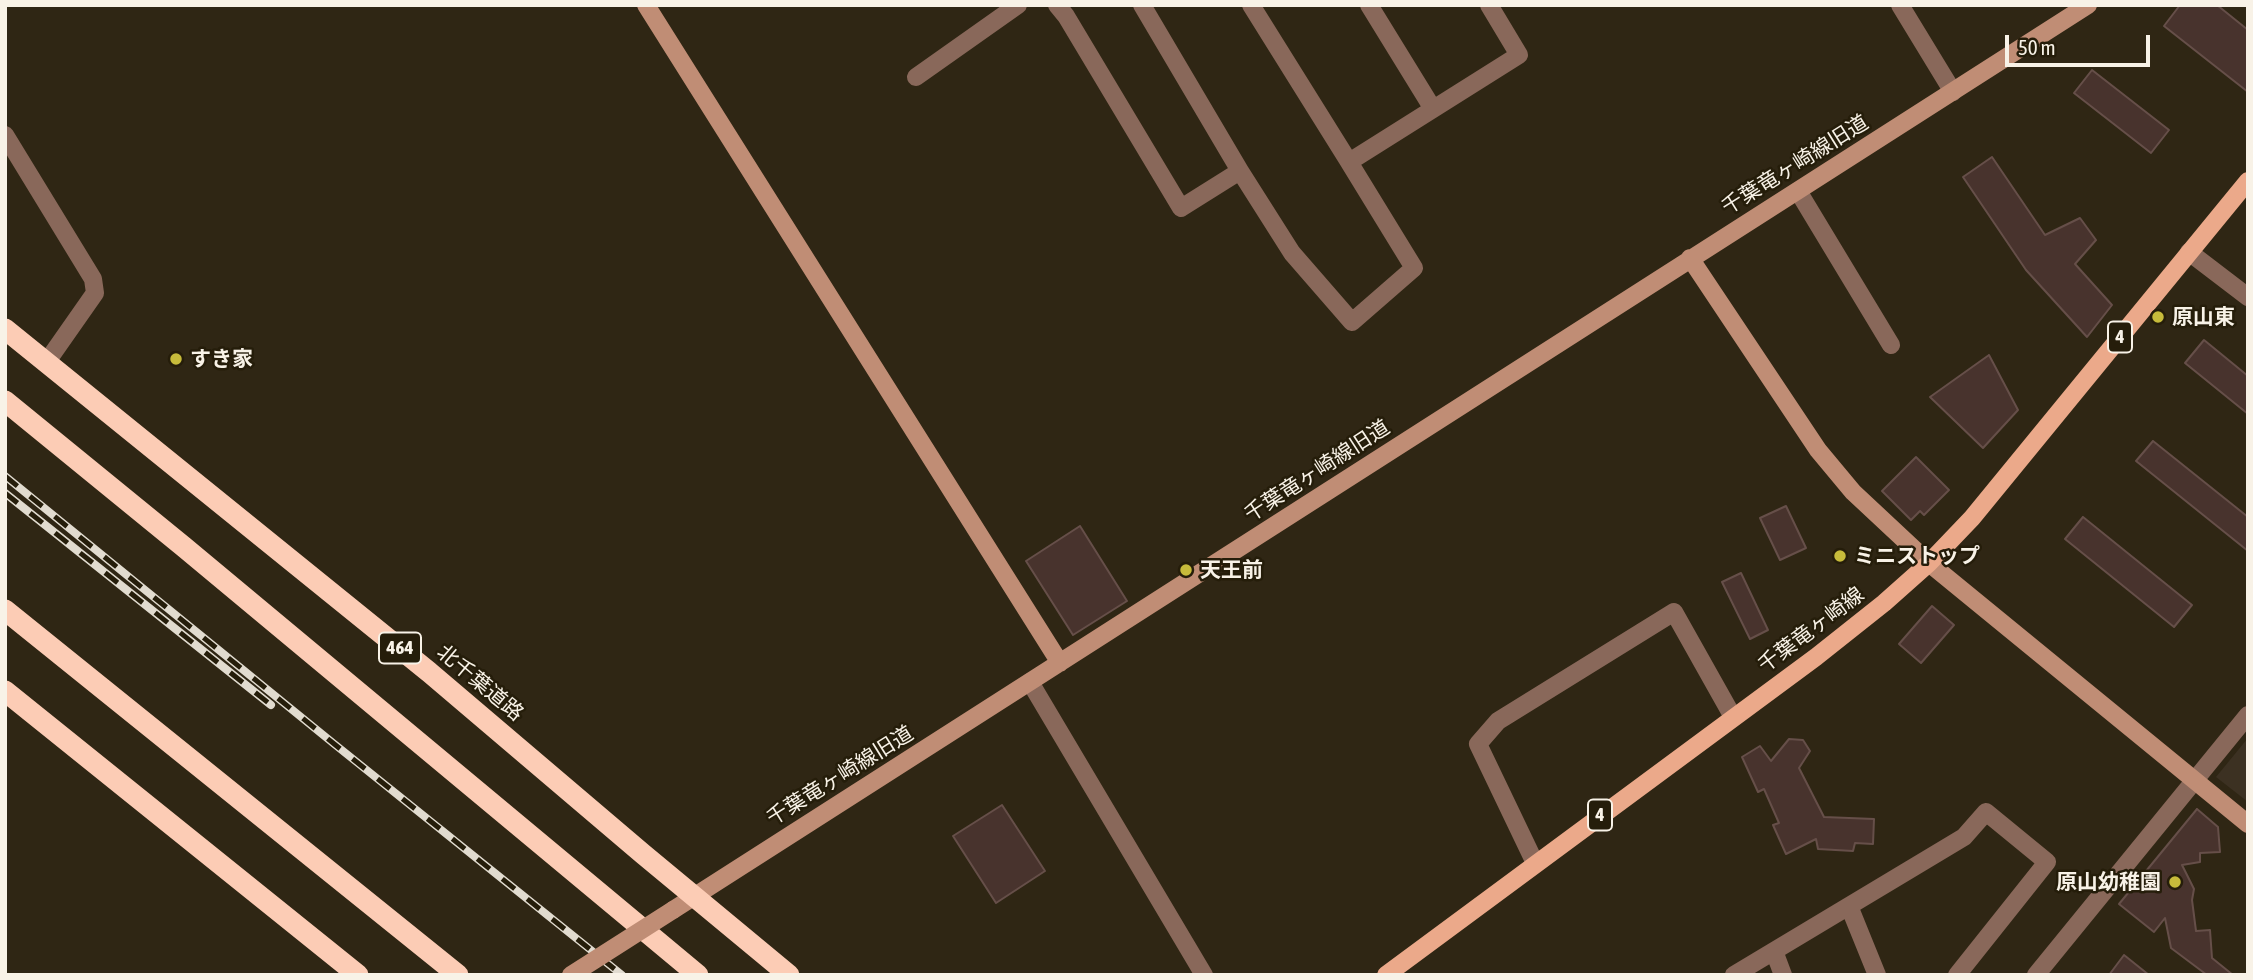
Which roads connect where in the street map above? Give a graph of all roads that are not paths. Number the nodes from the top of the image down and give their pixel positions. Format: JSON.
{"nodes":[{"id":1,"x":1018,"y":5,"type":"edge"},
{"id":2,"x":1057,"y":5,"type":"edge"},
{"id":3,"x":1142,"y":5,"type":"edge"},
{"id":4,"x":1251,"y":5,"type":"edge"},
{"id":5,"x":1369,"y":5,"type":"edge"},
{"id":6,"x":1489,"y":5,"type":"edge"},
{"id":7,"x":1900,"y":5,"type":"edge"},
{"id":8,"x":2088,"y":5,"type":"edge"},
{"id":9,"x":648,"y":6,"type":"edge"},
{"id":10,"x":916,"y":77,"type":"dead end"},
{"id":11,"x":1954,"y":92,"type":"junction"},
{"id":12,"x":1433,"y":109,"type":"junction"},
{"id":13,"x":5,"y":135,"type":"edge"},
{"id":14,"x":1349,"y":162,"type":"junction"},
{"id":15,"x":1240,"y":171,"type":"junction"},
{"id":16,"x":2248,"y":182,"type":"edge"},
{"id":17,"x":1798,"y":191,"type":"junction"},
{"id":18,"x":2189,"y":252,"type":"junction"},
{"id":19,"x":1690,"y":258,"type":"junction"},
{"id":20,"x":2248,"y":297,"type":"edge"},
{"id":21,"x":5,"y":329,"type":"edge"},
{"id":22,"x":1891,"y":345,"type":"dead end"},
{"id":23,"x":46,"y":363,"type":"junction"},
{"id":24,"x":5,"y":401,"type":"edge"},
{"id":25,"x":1929,"y":563,"type":"junction"},
{"id":26,"x":5,"y":610,"type":"edge"},
{"id":27,"x":1060,"y":663,"type":"junction"},
{"id":28,"x":1030,"y":682,"type":"junction"},
{"id":29,"x":5,"y":691,"type":"edge"},
{"id":30,"x":2248,"y":715,"type":"edge"},
{"id":31,"x":1733,"y":717,"type":"junction"},
{"id":32,"x":2194,"y":780,"type":"junction"},
{"id":33,"x":2248,"y":824,"type":"edge"},
{"id":34,"x":1535,"y":863,"type":"junction"},
{"id":35,"x":693,"y":896,"type":"junction"},
{"id":36,"x":1849,"y":906,"type":"junction"},
{"id":37,"x":1774,"y":951,"type":"junction"},
{"id":38,"x":358,"y":975,"type":"edge"},
{"id":39,"x":458,"y":975,"type":"edge"},
{"id":40,"x":571,"y":975,"type":"edge"},
{"id":41,"x":698,"y":975,"type":"edge"},
{"id":42,"x":789,"y":975,"type":"edge"},
{"id":43,"x":1204,"y":975,"type":"edge"},
{"id":44,"x":1386,"y":975,"type":"edge"},
{"id":45,"x":1734,"y":975,"type":"edge"},
{"id":46,"x":1783,"y":975,"type":"edge"},
{"id":47,"x":1877,"y":975,"type":"edge"},
{"id":48,"x":1957,"y":975,"type":"edge"},
{"id":49,"x":2036,"y":975,"type":"edge"}],
"edges":[{"from":1,"to":10,"type":"street"},
{"from":2,"to":15,"type":"street"},
{"from":3,"to":15,"type":"street"},
{"from":4,"to":14,"type":"street"},
{"from":5,"to":12,"type":"street"},
{"from":6,"to":12,"type":"street"},
{"from":7,"to":11,"type":"street"},
{"from":8,"to":11,"type":"street","name":"千葉竜ヶ崎線旧道"},
{"from":9,"to":27,"type":"street"},
{"from":11,"to":17,"type":"street","name":"千葉竜ヶ崎線旧道"},
{"from":12,"to":14,"type":"street"},
{"from":13,"to":23,"type":"street"},
{"from":14,"to":15,"type":"street"},
{"from":16,"to":18,"type":"main road","name":"千葉竜ヶ崎線","number":"4"},
{"from":17,"to":19,"type":"street","name":"千葉竜ヶ崎線旧道"},
{"from":17,"to":22,"type":"street"},
{"from":18,"to":20,"type":"street"},
{"from":18,"to":25,"type":"main road","name":"千葉竜ヶ崎線","number":"4"},
{"from":19,"to":25,"type":"street"},
{"from":19,"to":27,"type":"street","name":"千葉竜ヶ崎線旧道"},
{"from":21,"to":23,"type":"highway","name":"北千葉道路","number":"464"},
{"from":23,"to":35,"type":"highway","name":"北千葉道路","number":"464"},
{"from":24,"to":41,"type":"highway"},
{"from":25,"to":31,"type":"main road","name":"千葉竜ヶ崎線","number":"4"},
{"from":25,"to":32,"type":"street"},
{"from":26,"to":39,"type":"highway"},
{"from":27,"to":28,"type":"street","name":"千葉竜ヶ崎線旧道"},
{"from":28,"to":35,"type":"street","name":"千葉竜ヶ崎線旧道"},
{"from":28,"to":43,"type":"street"},
{"from":29,"to":38,"type":"highway"},
{"from":30,"to":32,"type":"street"},
{"from":31,"to":34,"type":"main road","name":"千葉竜ヶ崎線","number":"4"},
{"from":31,"to":34,"type":"street"},
{"from":32,"to":33,"type":"street"},
{"from":32,"to":49,"type":"street"},
{"from":34,"to":44,"type":"main road","name":"千葉竜ヶ崎線","number":"4"},
{"from":35,"to":40,"type":"street","name":"千葉竜ヶ崎線旧道","bridge":true},
{"from":35,"to":42,"type":"highway","name":"北千葉道路","number":"464"},
{"from":36,"to":37,"type":"street"},
{"from":36,"to":47,"type":"street"},
{"from":36,"to":48,"type":"street"},
{"from":37,"to":45,"type":"street"},
{"from":37,"to":46,"type":"street"}]}
